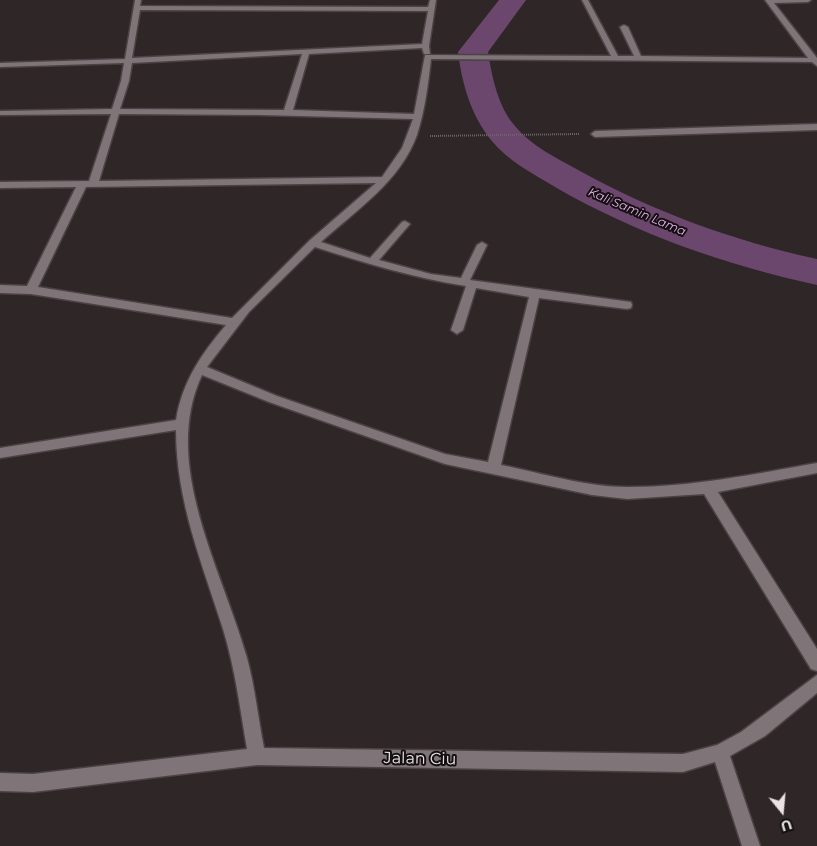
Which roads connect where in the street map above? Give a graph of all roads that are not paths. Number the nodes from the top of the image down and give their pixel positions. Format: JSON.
{"nodes":[{"id":1,"x":138,"y":0,"type":"edge"},
{"id":2,"x":433,"y":0,"type":"edge"},
{"id":3,"x":585,"y":0,"type":"edge"},
{"id":4,"x":768,"y":0,"type":"edge"},
{"id":5,"x":808,"y":0,"type":"edge"},
{"id":6,"x":137,"y":8,"type":"junction"},
{"id":7,"x":432,"y":9,"type":"junction"},
{"id":8,"x":624,"y":26,"type":"dead end"},
{"id":9,"x":427,"y":51,"type":"junction"},
{"id":10,"x":306,"y":52,"type":"junction"},
{"id":11,"x":616,"y":59,"type":"junction"},
{"id":12,"x":639,"y":60,"type":"junction"},
{"id":13,"x":127,"y":61,"type":"junction"},
{"id":14,"x":816,"y":62,"type":"edge"},
{"id":15,"x":0,"y":65,"type":"edge"},
{"id":16,"x":116,"y":111,"type":"junction"},
{"id":17,"x":288,"y":112,"type":"junction"},
{"id":18,"x":0,"y":113,"type":"edge"},
{"id":19,"x":417,"y":117,"type":"junction"},
{"id":20,"x":817,"y":127,"type":"edge"},
{"id":21,"x":595,"y":134,"type":"road end"},
{"id":22,"x":385,"y":180,"type":"junction"},
{"id":23,"x":94,"y":184,"type":"junction"},
{"id":24,"x":0,"y":185,"type":"edge"},
{"id":25,"x":82,"y":185,"type":"junction"},
{"id":26,"x":405,"y":224,"type":"dead end"},
{"id":27,"x":313,"y":243,"type":"junction"},
{"id":28,"x":482,"y":245,"type":"dead end"},
{"id":29,"x":372,"y":262,"type":"junction"},
{"id":30,"x":468,"y":282,"type":"junction"},
{"id":31,"x":0,"y":290,"type":"edge"},
{"id":32,"x":31,"y":290,"type":"junction"},
{"id":33,"x":535,"y":294,"type":"junction"},
{"id":34,"x":627,"y":305,"type":"dead end"},
{"id":35,"x":234,"y":322,"type":"junction"},
{"id":36,"x":458,"y":330,"type":"dead end"},
{"id":37,"x":199,"y":369,"type":"junction"},
{"id":38,"x":182,"y":424,"type":"junction"},
{"id":39,"x":0,"y":453,"type":"edge"},
{"id":40,"x":817,"y":468,"type":"edge"},
{"id":41,"x":493,"y":470,"type":"junction"},
{"id":42,"x":708,"y":488,"type":"junction"},
{"id":43,"x":817,"y":663,"type":"edge"},
{"id":44,"x":817,"y":683,"type":"edge"},
{"id":45,"x":720,"y":752,"type":"junction"},
{"id":46,"x":257,"y":756,"type":"junction"},
{"id":47,"x":0,"y":782,"type":"edge"},
{"id":48,"x":751,"y":846,"type":"edge"}],
"edges":[{"from":1,"to":6,"type":"street"},
{"from":2,"to":7,"type":"street"},
{"from":3,"to":11,"type":"street"},
{"from":4,"to":5,"type":"street"},
{"from":4,"to":14,"type":"street"},
{"from":6,"to":7,"type":"street"},
{"from":6,"to":13,"type":"street"},
{"from":7,"to":9,"type":"street"},
{"from":8,"to":12,"type":"street"},
{"from":9,"to":10,"type":"street"},
{"from":9,"to":11,"type":"street"},
{"from":9,"to":19,"type":"street"},
{"from":10,"to":13,"type":"street"},
{"from":10,"to":17,"type":"street"},
{"from":11,"to":12,"type":"street"},
{"from":12,"to":14,"type":"street"},
{"from":13,"to":15,"type":"street"},
{"from":13,"to":16,"type":"street"},
{"from":16,"to":17,"type":"street"},
{"from":16,"to":18,"type":"street"},
{"from":16,"to":23,"type":"street"},
{"from":17,"to":19,"type":"street"},
{"from":19,"to":22,"type":"street"},
{"from":20,"to":21,"type":"street"},
{"from":22,"to":23,"type":"street"},
{"from":22,"to":27,"type":"street"},
{"from":23,"to":25,"type":"street"},
{"from":24,"to":25,"type":"street"},
{"from":25,"to":32,"type":"street"},
{"from":26,"to":29,"type":"street"},
{"from":27,"to":29,"type":"street"},
{"from":27,"to":35,"type":"street"},
{"from":28,"to":30,"type":"street"},
{"from":29,"to":30,"type":"street"},
{"from":30,"to":33,"type":"street"},
{"from":30,"to":36,"type":"street"},
{"from":31,"to":32,"type":"street"},
{"from":32,"to":35,"type":"street"},
{"from":33,"to":34,"type":"street"},
{"from":33,"to":41,"type":"street"},
{"from":35,"to":37,"type":"street"},
{"from":37,"to":38,"type":"street"},
{"from":37,"to":41,"type":"street"},
{"from":38,"to":39,"type":"street"},
{"from":38,"to":46,"type":"street"},
{"from":40,"to":42,"type":"street"},
{"from":41,"to":42,"type":"street"},
{"from":42,"to":43,"type":"street"},
{"from":44,"to":45,"type":"street","name":"Jalan Ciu"},
{"from":45,"to":46,"type":"street","name":"Jalan Ciu"},
{"from":45,"to":48,"type":"street"},
{"from":46,"to":47,"type":"street","name":"Jalan Ciu"}]}
